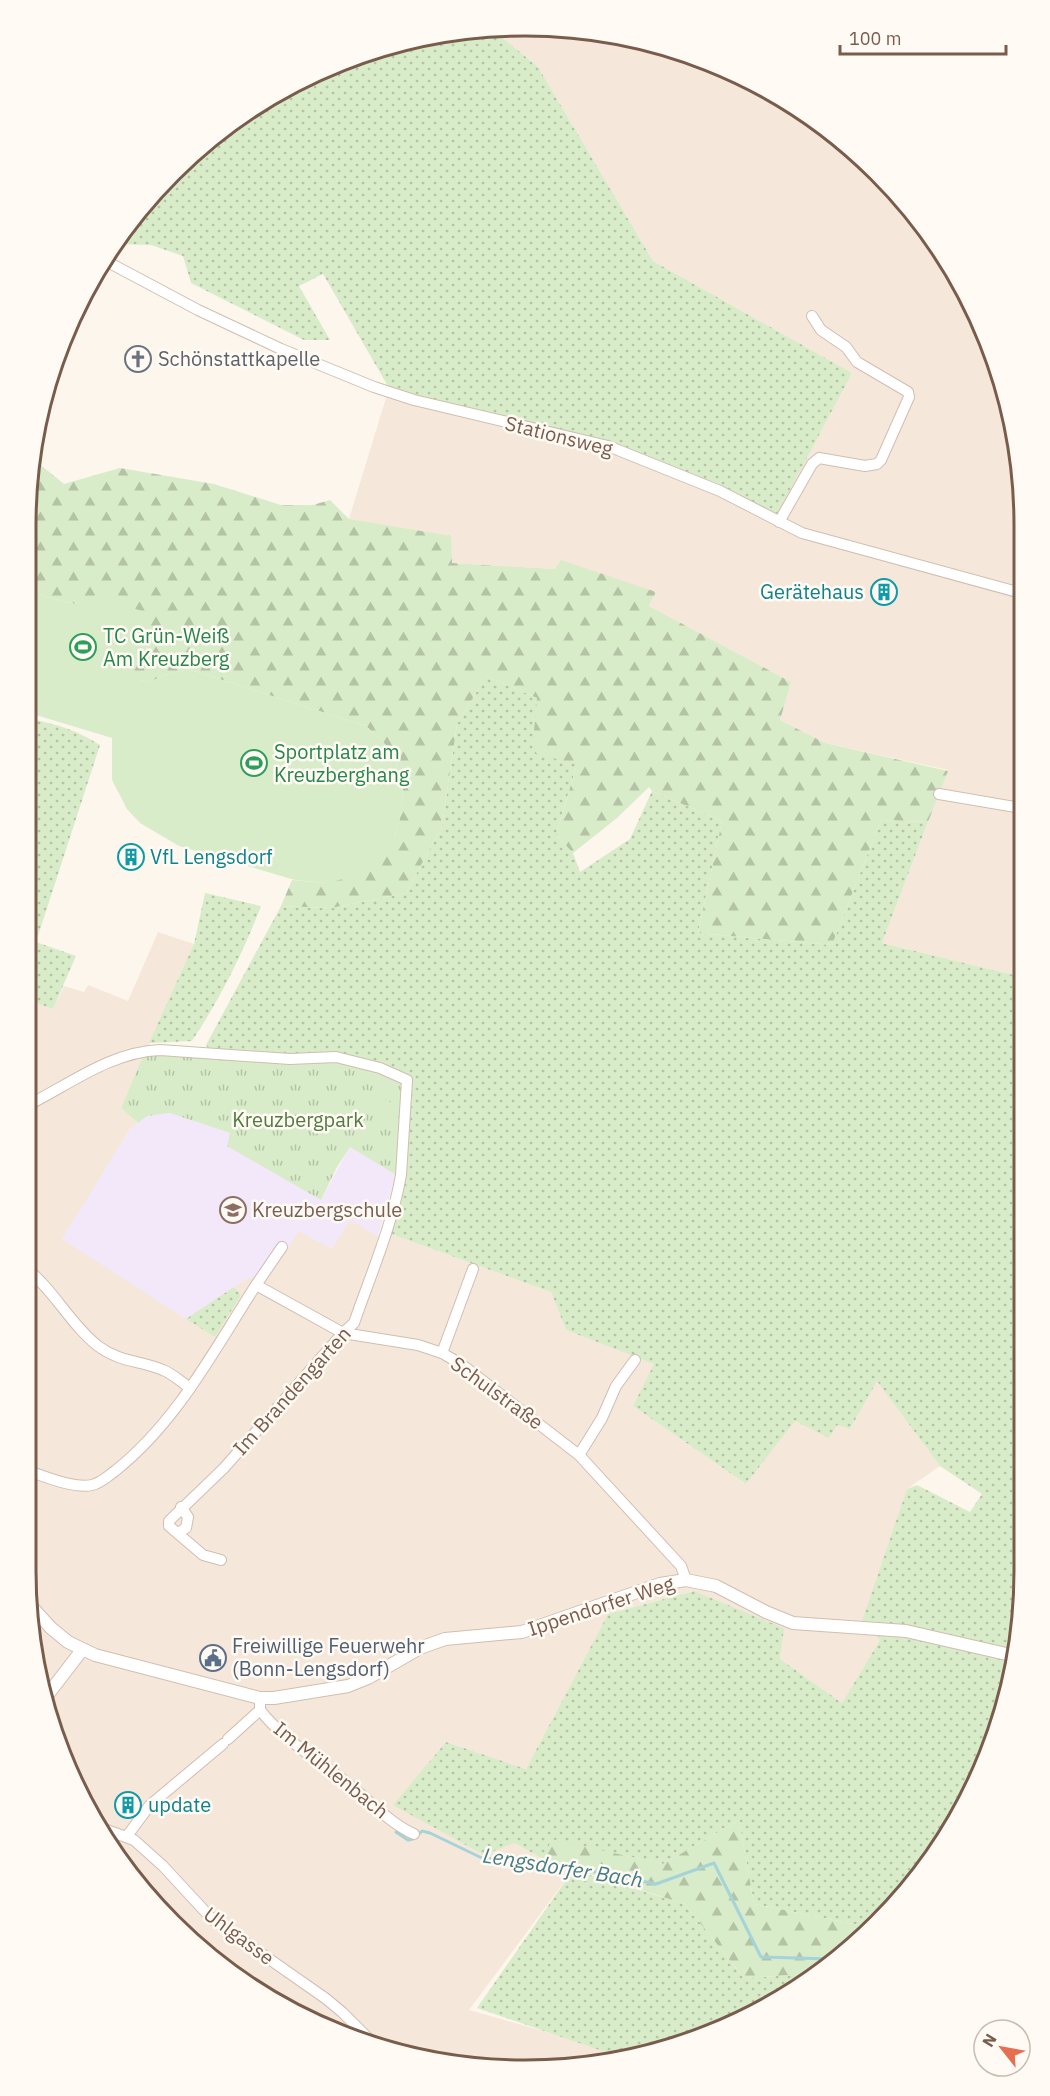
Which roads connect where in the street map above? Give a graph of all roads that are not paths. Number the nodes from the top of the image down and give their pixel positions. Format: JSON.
{"nodes":[{"id":1,"x":111,"y":264,"type":"edge"},
{"id":2,"x":812,"y":316,"type":"dead end"},
{"id":3,"x":779,"y":522,"type":"junction"},
{"id":4,"x":1014,"y":591,"type":"edge"},
{"id":5,"x":939,"y":794,"type":"dead end"},
{"id":6,"x":1014,"y":807,"type":"edge"},
{"id":7,"x":36,"y":1101,"type":"edge"},
{"id":8,"x":282,"y":1247,"type":"dead end"},
{"id":9,"x":472,"y":1269,"type":"dead end"},
{"id":10,"x":36,"y":1276,"type":"edge"},
{"id":11,"x":256,"y":1285,"type":"junction"},
{"id":12,"x":343,"y":1333,"type":"junction"},
{"id":13,"x":442,"y":1353,"type":"junction"},
{"id":14,"x":635,"y":1360,"type":"dead end"},
{"id":15,"x":190,"y":1388,"type":"junction"},
{"id":16,"x":579,"y":1455,"type":"junction"},
{"id":17,"x":36,"y":1473,"type":"edge"},
{"id":18,"x":221,"y":1560,"type":"dead end"},
{"id":19,"x":686,"y":1580,"type":"junction"},
{"id":20,"x":38,"y":1614,"type":"edge"},
{"id":21,"x":82,"y":1650,"type":"junction"},
{"id":22,"x":1007,"y":1654,"type":"edge"},
{"id":23,"x":51,"y":1690,"type":"edge"},
{"id":24,"x":260,"y":1704,"type":"junction"},
{"id":25,"x":111,"y":1831,"type":"edge"},
{"id":26,"x":414,"y":1834,"type":"dead end"},
{"id":27,"x":127,"y":1836,"type":"junction"},
{"id":28,"x":362,"y":2032,"type":"edge"}],
"edges":[{"from":1,"to":3,"type":"street","name":"Stationsweg"},
{"from":2,"to":3,"type":"street"},
{"from":3,"to":4,"type":"street","name":"Stationsweg"},
{"from":5,"to":6,"type":"street"},
{"from":7,"to":12,"type":"street","name":"Im Brandengarten"},
{"from":8,"to":11,"type":"street"},
{"from":9,"to":13,"type":"street"},
{"from":10,"to":15,"type":"street"},
{"from":11,"to":12,"type":"street","name":"Schulstraße"},
{"from":11,"to":15,"type":"street"},
{"from":12,"to":13,"type":"street","name":"Schulstraße"},
{"from":12,"to":18,"type":"street","name":"Im Brandengarten"},
{"from":13,"to":16,"type":"street","name":"Schulstraße"},
{"from":14,"to":16,"type":"street"},
{"from":15,"to":17,"type":"street"},
{"from":16,"to":19,"type":"street","name":"Schulstraße"},
{"from":19,"to":22,"type":"street","name":"Ippendorfer Weg"},
{"from":19,"to":24,"type":"street","name":"Ippendorfer Weg"},
{"from":20,"to":21,"type":"street"},
{"from":21,"to":23,"type":"street"},
{"from":21,"to":24,"type":"street"},
{"from":24,"to":26,"type":"street","name":"Im Mühlenbach"},
{"from":24,"to":27,"type":"street"},
{"from":25,"to":27,"type":"street","name":"Uhlgasse"},
{"from":27,"to":28,"type":"street","name":"Uhlgasse"}]}
